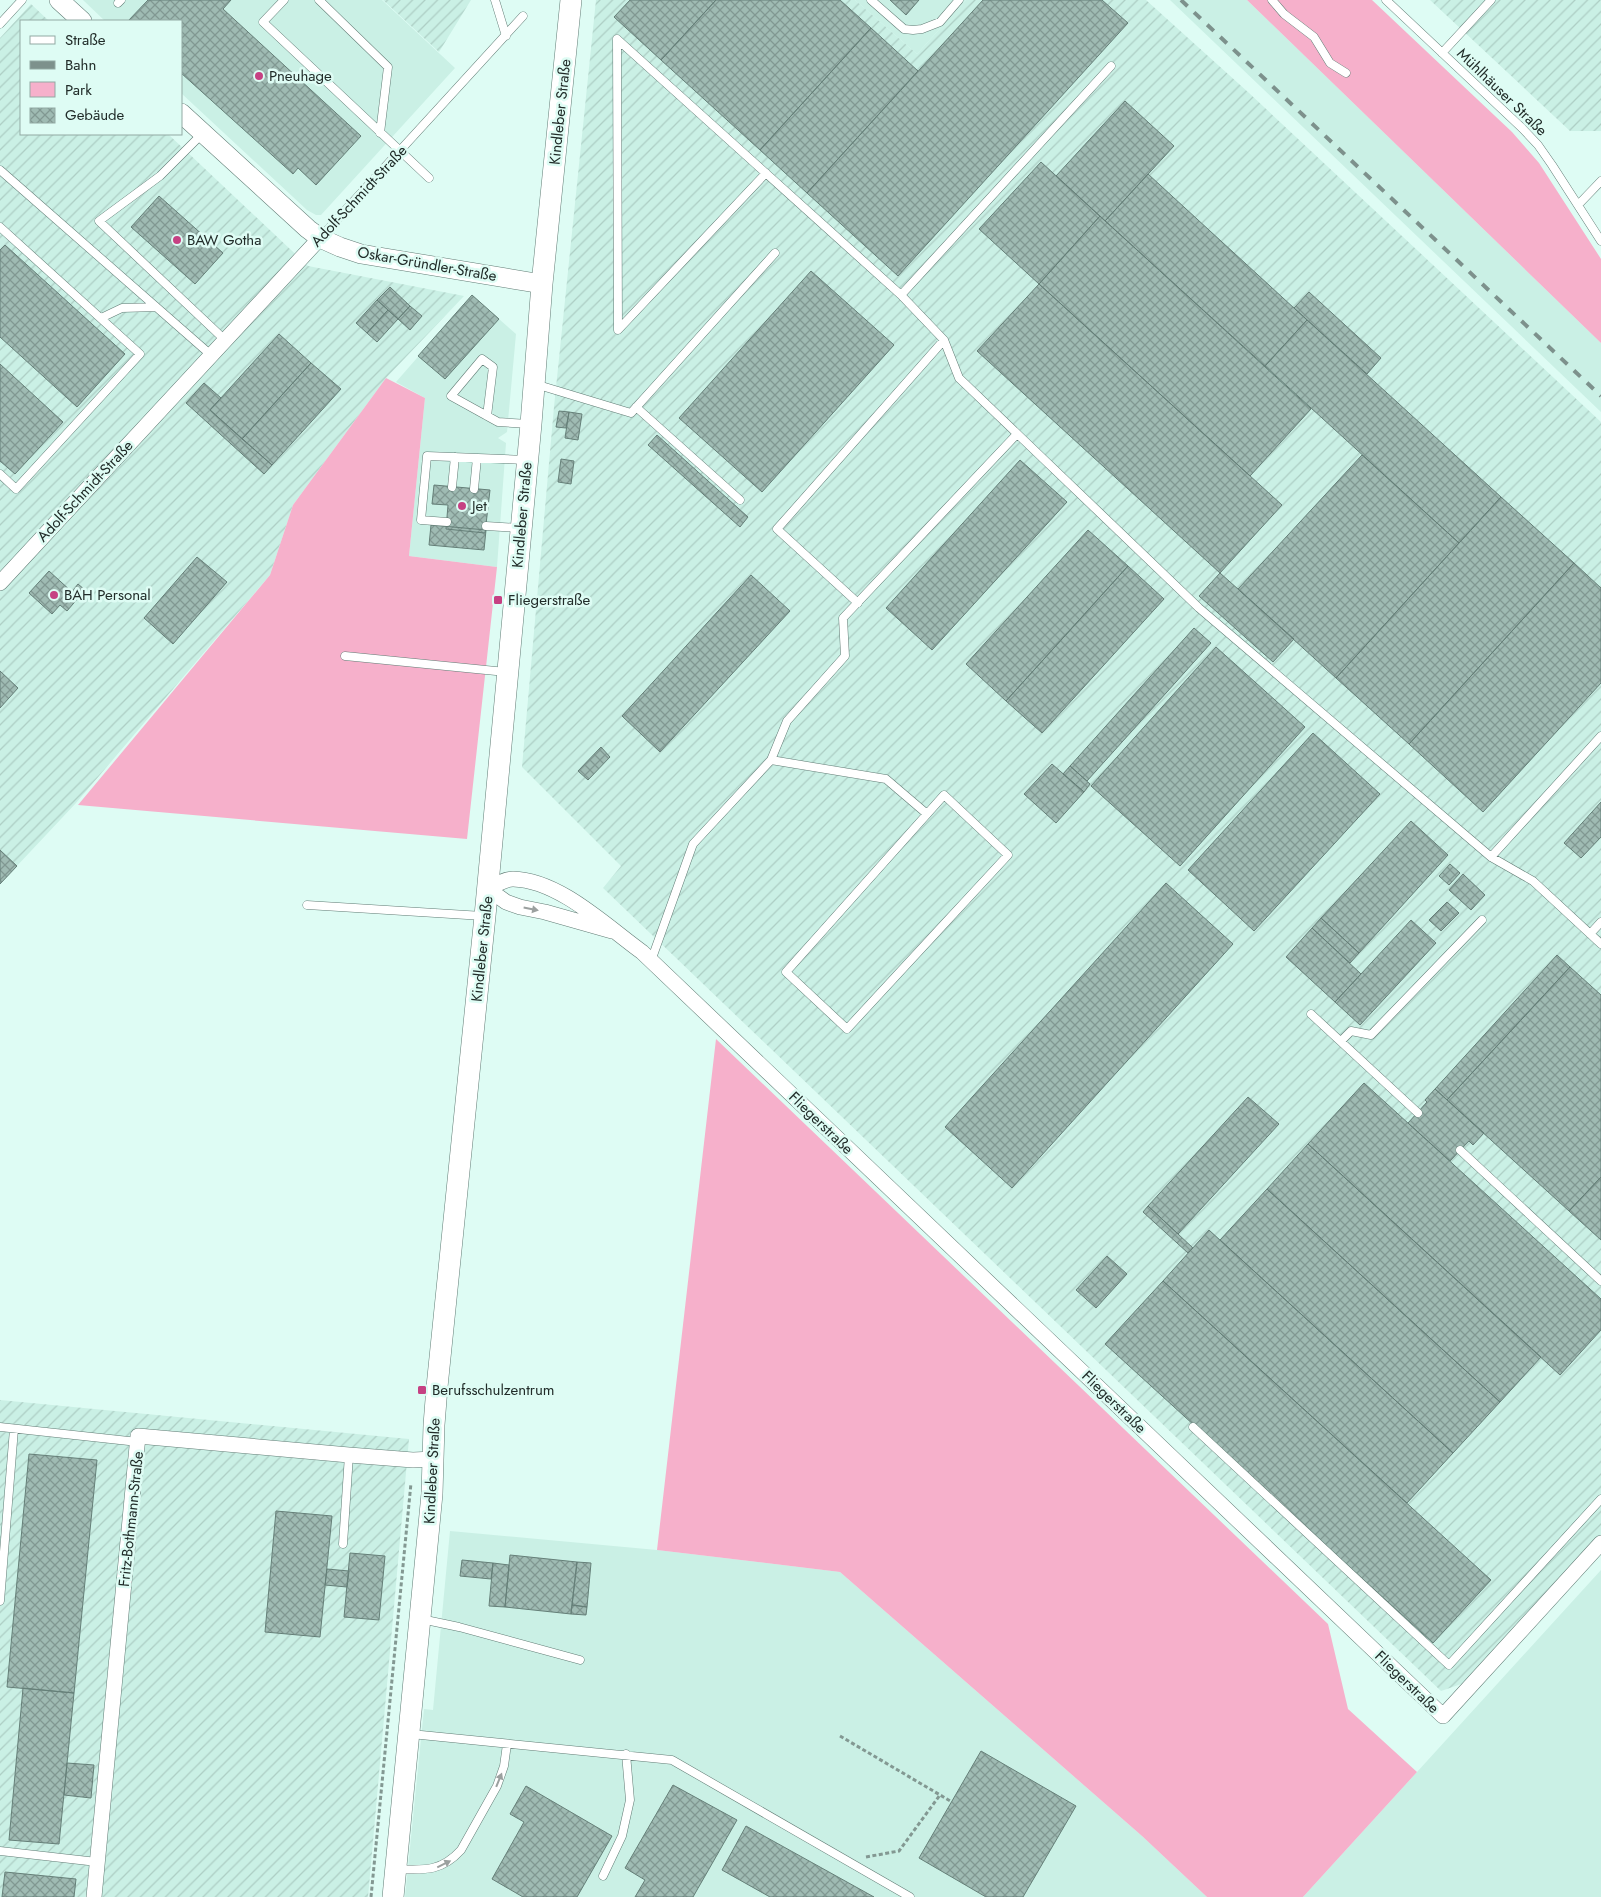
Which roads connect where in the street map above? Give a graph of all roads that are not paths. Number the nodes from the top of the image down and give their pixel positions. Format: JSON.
{"nodes":[{"id":1,"x":22,"y":0,"type":"edge"},
{"id":2,"x":59,"y":0,"type":"edge"},
{"id":3,"x":284,"y":0,"type":"edge"},
{"id":4,"x":319,"y":0,"type":"edge"},
{"id":5,"x":494,"y":0,"type":"edge"},
{"id":6,"x":571,"y":0,"type":"edge"},
{"id":7,"x":871,"y":0,"type":"edge"},
{"id":8,"x":960,"y":0,"type":"edge"},
{"id":9,"x":1272,"y":0,"type":"edge"},
{"id":10,"x":1386,"y":0,"type":"edge"},
{"id":11,"x":1491,"y":0,"type":"edge"},
{"id":12,"x":523,"y":16,"type":"dead end"},
{"id":13,"x":81,"y":20,"type":"edge"},
{"id":14,"x":0,"y":24,"type":"edge"},
{"id":15,"x":506,"y":36,"type":"junction"},
{"id":16,"x":1442,"y":53,"type":"junction"},
{"id":17,"x":1110,"y":66,"type":"dead end"},
{"id":18,"x":1346,"y":73,"type":"dead end"},
{"id":19,"x":182,"y":114,"type":"edge"},
{"id":20,"x":202,"y":133,"type":"junction"},
{"id":21,"x":380,"y":133,"type":"junction"},
{"id":22,"x":400,"y":151,"type":"junction"},
{"id":23,"x":0,"y":170,"type":"edge"},
{"id":24,"x":766,"y":173,"type":"junction"},
{"id":25,"x":429,"y":178,"type":"dead end"},
{"id":26,"x":1601,"y":181,"type":"edge"},
{"id":27,"x":1578,"y":205,"type":"junction"},
{"id":28,"x":0,"y":227,"type":"edge"},
{"id":29,"x":320,"y":238,"type":"junction"},
{"id":30,"x":1601,"y":242,"type":"edge"},
{"id":31,"x":774,"y":253,"type":"dead end"},
{"id":32,"x":542,"y":284,"type":"junction"},
{"id":33,"x":901,"y":295,"type":"junction"},
{"id":34,"x":156,"y":307,"type":"junction"},
{"id":35,"x":101,"y":318,"type":"junction"},
{"id":36,"x":225,"y":340,"type":"junction"},
{"id":37,"x":944,"y":340,"type":"junction"},
{"id":38,"x":211,"y":356,"type":"junction"},
{"id":39,"x":535,"y":384,"type":"junction"},
{"id":40,"x":636,"y":407,"type":"junction"},
{"id":41,"x":487,"y":416,"type":"junction"},
{"id":42,"x":531,"y":424,"type":"junction"},
{"id":43,"x":1016,"y":435,"type":"junction"},
{"id":44,"x":455,"y":457,"type":"junction"},
{"id":45,"x":477,"y":458,"type":"junction"},
{"id":46,"x":528,"y":460,"type":"junction"},
{"id":47,"x":0,"y":474,"type":"edge"},
{"id":48,"x":452,"y":486,"type":"dead end"},
{"id":49,"x":474,"y":488,"type":"dead end"},
{"id":50,"x":740,"y":500,"type":"dead end"},
{"id":51,"x":447,"y":522,"type":"dead end"},
{"id":52,"x":486,"y":526,"type":"dead end"},
{"id":53,"x":521,"y":528,"type":"junction"},
{"id":54,"x":0,"y":583,"type":"edge"},
{"id":55,"x":858,"y":603,"type":"junction"},
{"id":56,"x":345,"y":656,"type":"dead end"},
{"id":57,"x":508,"y":672,"type":"junction"},
{"id":58,"x":1601,"y":736,"type":"edge"},
{"id":59,"x":771,"y":760,"type":"junction"},
{"id":60,"x":927,"y":814,"type":"junction"},
{"id":61,"x":1491,"y":857,"type":"junction"},
{"id":62,"x":488,"y":889,"type":"junction"},
{"id":63,"x":307,"y":906,"type":"dead end"},
{"id":64,"x":485,"y":916,"type":"junction"},
{"id":65,"x":1482,"y":920,"type":"dead end"},
{"id":66,"x":1601,"y":922,"type":"edge"},
{"id":67,"x":612,"y":931,"type":"junction"},
{"id":68,"x":1590,"y":934,"type":"junction"},
{"id":69,"x":1601,"y":944,"type":"edge"},
{"id":70,"x":652,"y":961,"type":"junction"},
{"id":71,"x":1311,"y":1014,"type":"dead end"},
{"id":72,"x":1341,"y":1041,"type":"junction"},
{"id":73,"x":1418,"y":1113,"type":"dead end"},
{"id":74,"x":1460,"y":1150,"type":"dead end"},
{"id":75,"x":1601,"y":1281,"type":"edge"},
{"id":76,"x":0,"y":1427,"type":"edge"},
{"id":77,"x":1193,"y":1428,"type":"dead end"},
{"id":78,"x":14,"y":1429,"type":"junction"},
{"id":79,"x":138,"y":1442,"type":"junction"},
{"id":80,"x":349,"y":1455,"type":"junction"},
{"id":81,"x":423,"y":1459,"type":"junction"},
{"id":82,"x":1601,"y":1499,"type":"edge"},
{"id":83,"x":1601,"y":1543,"type":"edge"},
{"id":84,"x":343,"y":1544,"type":"dead end"},
{"id":85,"x":0,"y":1601,"type":"edge"},
{"id":86,"x":420,"y":1619,"type":"junction"},
{"id":87,"x":580,"y":1660,"type":"dead end"},
{"id":88,"x":409,"y":1733,"type":"junction"},
{"id":89,"x":507,"y":1744,"type":"junction"},
{"id":90,"x":626,"y":1754,"type":"junction"},
{"id":91,"x":0,"y":1851,"type":"edge"},
{"id":92,"x":97,"y":1862,"type":"junction"},
{"id":93,"x":397,"y":1869,"type":"junction"},
{"id":94,"x":603,"y":1876,"type":"dead end"},
{"id":95,"x":94,"y":1897,"type":"edge"},
{"id":96,"x":393,"y":1897,"type":"edge"},
{"id":97,"x":910,"y":1897,"type":"edge"}],
"edges":[{"from":1,"to":14,"type":"lane"},
{"from":2,"to":13,"type":"street"},
{"from":3,"to":21,"type":"lane"},
{"from":4,"to":21,"type":"lane"},
{"from":5,"to":15,"type":"lane"},
{"from":6,"to":32,"type":"main road","name":"Kindleber Straße"},
{"from":7,"to":8,"type":"lane"},
{"from":9,"to":18,"type":"lane"},
{"from":10,"to":16,"type":"lane","name":"Mühlhäuser Straße"},
{"from":11,"to":16,"type":"lane"},
{"from":12,"to":15,"type":"lane","name":"Adolf-Schmidt-Straße"},
{"from":15,"to":22,"type":"lane","name":"Adolf-Schmidt-Straße"},
{"from":16,"to":27,"type":"lane","name":"Mühlhäuser Straße"},
{"from":17,"to":33,"type":"lane"},
{"from":19,"to":20,"type":"street","name":"Oskar-Gründler-Straße"},
{"from":20,"to":29,"type":"street","name":"Oskar-Gründler-Straße"},
{"from":20,"to":36,"type":"lane"},
{"from":21,"to":22,"type":"lane"},
{"from":22,"to":25,"type":"lane"},
{"from":22,"to":29,"type":"lane","name":"Adolf-Schmidt-Straße"},
{"from":23,"to":34,"type":"lane"},
{"from":24,"to":24,"type":"lane"},
{"from":24,"to":33,"type":"lane"},
{"from":26,"to":27,"type":"lane"},
{"from":27,"to":30,"type":"lane","name":"Mühlhäuser Straße"},
{"from":28,"to":35,"type":"lane"},
{"from":29,"to":32,"type":"street","name":"Oskar-Gründler-Straße"},
{"from":29,"to":36,"type":"street","name":"Adolf-Schmidt-Straße"},
{"from":31,"to":40,"type":"lane"},
{"from":32,"to":39,"type":"main road","name":"Kindleber Straße"},
{"from":33,"to":37,"type":"lane"},
{"from":34,"to":35,"type":"lane"},
{"from":34,"to":38,"type":"lane"},
{"from":35,"to":47,"type":"lane"},
{"from":36,"to":38,"type":"street","name":"Adolf-Schmidt-Straße"},
{"from":37,"to":43,"type":"lane"},
{"from":37,"to":55,"type":"lane"},
{"from":38,"to":54,"type":"street","name":"Adolf-Schmidt-Straße"},
{"from":39,"to":40,"type":"lane"},
{"from":39,"to":42,"type":"main road","name":"Kindleber Straße"},
{"from":40,"to":50,"type":"lane"},
{"from":41,"to":41,"type":"lane"},
{"from":41,"to":42,"type":"lane"},
{"from":42,"to":46,"type":"main road","name":"Kindleber Straße"},
{"from":43,"to":55,"type":"lane"},
{"from":43,"to":61,"type":"lane"},
{"from":44,"to":45,"type":"lane"},
{"from":44,"to":48,"type":"lane"},
{"from":44,"to":51,"type":"lane"},
{"from":45,"to":46,"type":"lane"},
{"from":45,"to":49,"type":"lane"},
{"from":46,"to":53,"type":"main road","name":"Kindleber Straße"},
{"from":52,"to":53,"type":"lane"},
{"from":53,"to":57,"type":"main road","name":"Kindleber Straße"},
{"from":55,"to":59,"type":"lane"},
{"from":56,"to":57,"type":"lane"},
{"from":57,"to":62,"type":"main road","name":"Kindleber Straße"},
{"from":58,"to":61,"type":"lane"},
{"from":59,"to":60,"type":"lane"},
{"from":59,"to":70,"type":"lane"},
{"from":60,"to":60,"type":"lane"},
{"from":61,"to":68,"type":"lane"},
{"from":62,"to":64,"type":"main road","name":"Kindleber Straße"},
{"from":62,"to":67,"type":"street","name":"Fliegerstraße","one_way":true},
{"from":62,"to":67,"type":"street","name":"Fliegerstraße"},
{"from":63,"to":64,"type":"lane"},
{"from":64,"to":81,"type":"main road","name":"Kindleber Straße"},
{"from":65,"to":72,"type":"lane"},
{"from":66,"to":68,"type":"lane"},
{"from":67,"to":70,"type":"street","name":"Fliegerstraße"},
{"from":68,"to":69,"type":"lane"},
{"from":70,"to":83,"type":"street","name":"Fliegerstraße"},
{"from":71,"to":72,"type":"lane"},
{"from":72,"to":73,"type":"lane"},
{"from":74,"to":75,"type":"lane"},
{"from":76,"to":78,"type":"lane"},
{"from":77,"to":82,"type":"lane"},
{"from":78,"to":79,"type":"lane"},
{"from":78,"to":85,"type":"lane"},
{"from":79,"to":80,"type":"street","name":"Fritz-Bothmann-Straße"},
{"from":79,"to":92,"type":"street","name":"Fritz-Bothmann-Straße"},
{"from":80,"to":81,"type":"street","name":"Fritz-Bothmann-Straße"},
{"from":80,"to":84,"type":"lane"},
{"from":81,"to":86,"type":"main road","name":"Kindleber Straße"},
{"from":86,"to":87,"type":"lane"},
{"from":86,"to":88,"type":"main road","name":"Kindleber Straße"},
{"from":88,"to":89,"type":"lane"},
{"from":88,"to":93,"type":"main road","name":"Kindleber Straße"},
{"from":89,"to":90,"type":"lane"},
{"from":93,"to":89,"type":"lane","one_way":true},
{"from":90,"to":94,"type":"lane"},
{"from":90,"to":97,"type":"lane"},
{"from":91,"to":92,"type":"lane"},
{"from":92,"to":95,"type":"street","name":"Fritz-Bothmann-Straße"},
{"from":93,"to":96,"type":"main road","name":"Kindleber Straße"}]}
